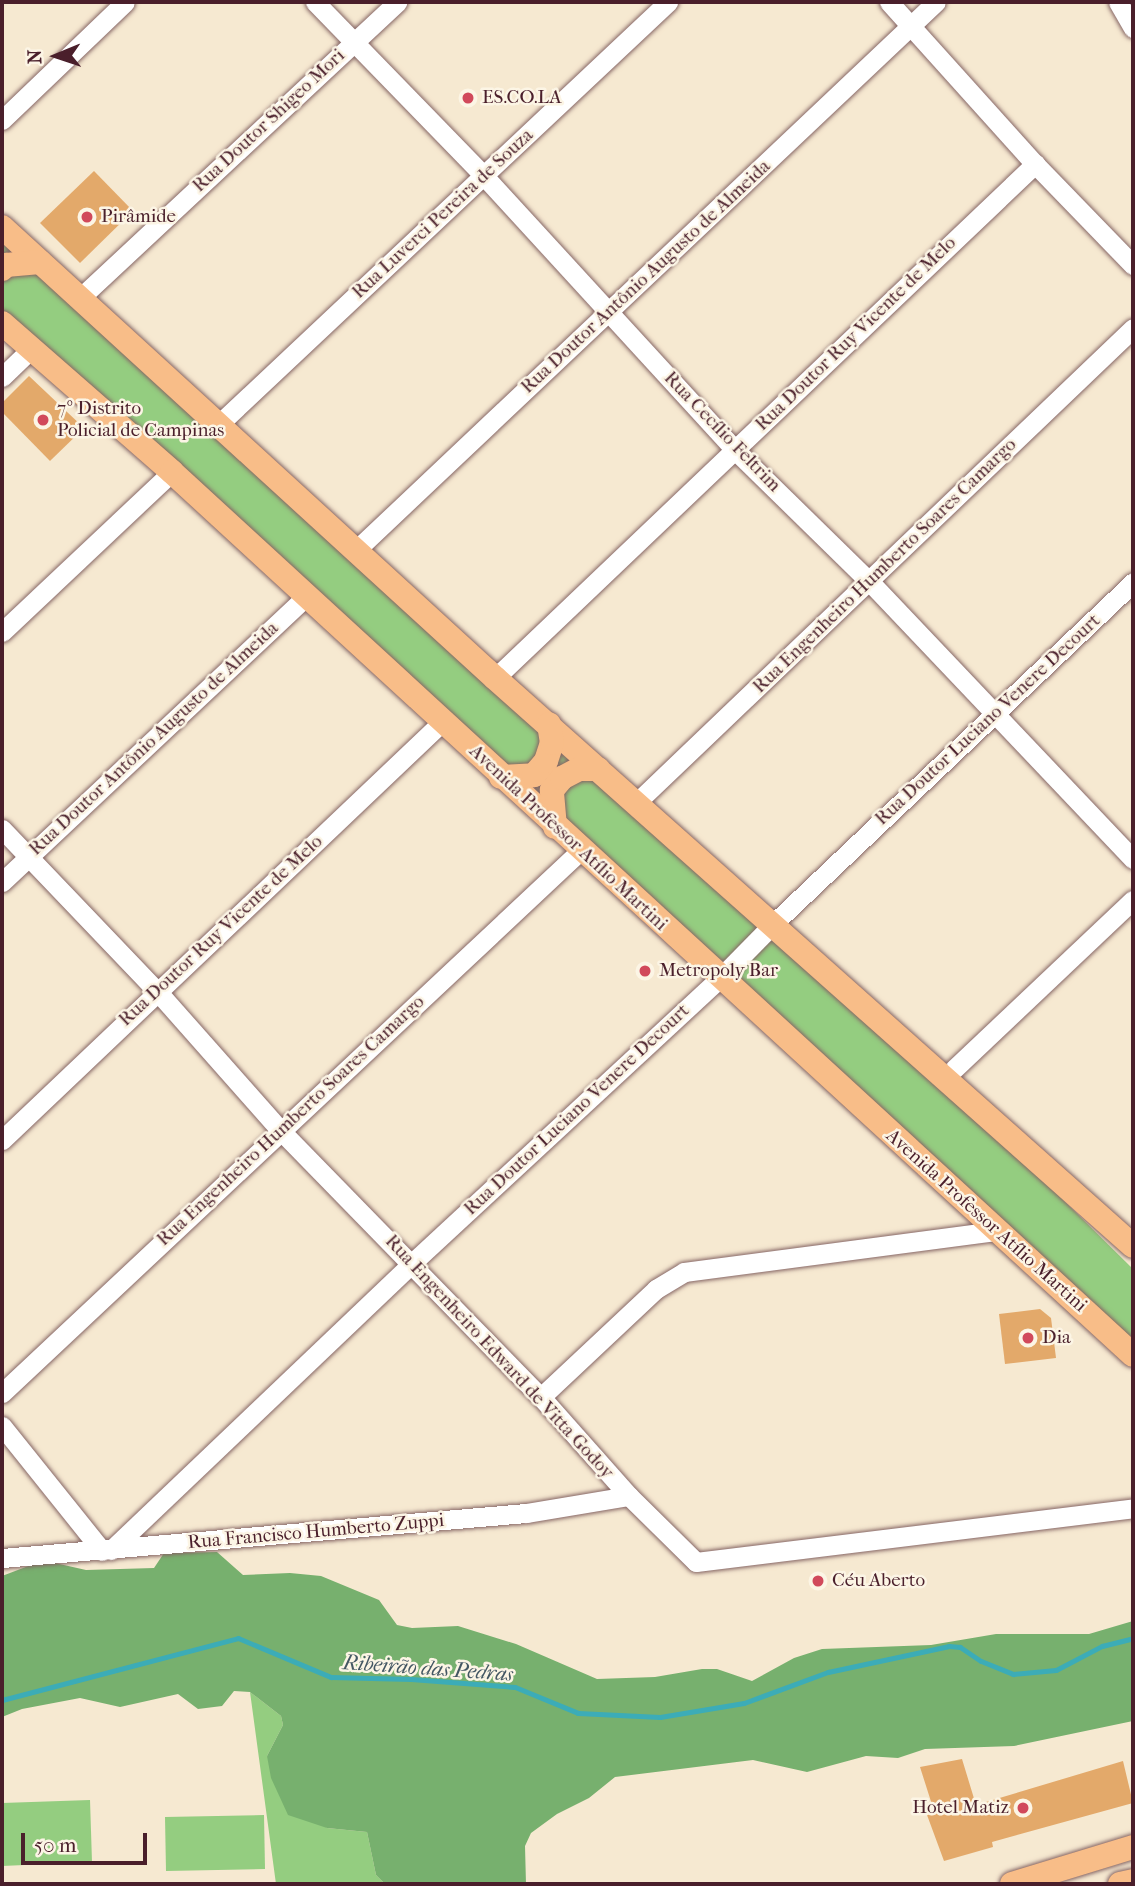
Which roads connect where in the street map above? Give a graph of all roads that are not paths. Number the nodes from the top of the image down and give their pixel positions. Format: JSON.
{"nodes":[{"id":1,"x":125,"y":2,"type":"edge"},
{"id":2,"x":315,"y":2,"type":"edge"},
{"id":3,"x":397,"y":2,"type":"edge"},
{"id":4,"x":667,"y":2,"type":"edge"},
{"id":5,"x":889,"y":2,"type":"edge"},
{"id":6,"x":936,"y":2,"type":"edge"},
{"id":7,"x":1118,"y":2,"type":"edge"},
{"id":8,"x":911,"y":25,"type":"junction"},
{"id":9,"x":1133,"y":28,"type":"edge"},
{"id":10,"x":353,"y":43,"type":"junction"},
{"id":11,"x":2,"y":120,"type":"edge"},
{"id":12,"x":1035,"y":164,"type":"junction"},
{"id":13,"x":484,"y":176,"type":"junction"},
{"id":14,"x":2,"y":227,"type":"edge"},
{"id":15,"x":40,"y":262,"type":"junction"},
{"id":16,"x":1133,"y":265,"type":"edge"},
{"id":17,"x":2,"y":270,"type":"edge"},
{"id":18,"x":80,"y":298,"type":"junction"},
{"id":19,"x":610,"y":312,"type":"junction"},
{"id":20,"x":2,"y":323,"type":"edge"},
{"id":21,"x":1133,"y":328,"type":"edge"},
{"id":22,"x":31,"y":349,"type":"junction"},
{"id":23,"x":2,"y":377,"type":"edge"},
{"id":24,"x":218,"y":425,"type":"junction"},
{"id":25,"x":735,"y":450,"type":"junction"},
{"id":26,"x":172,"y":472,"type":"junction"},
{"id":27,"x":355,"y":551,"type":"junction"},
{"id":28,"x":870,"y":582,"type":"junction"},
{"id":29,"x":1133,"y":582,"type":"edge"},
{"id":30,"x":307,"y":596,"type":"junction"},
{"id":31,"x":2,"y":632,"type":"edge"},
{"id":32,"x":495,"y":678,"type":"junction"},
{"id":33,"x":994,"y":713,"type":"junction"},
{"id":34,"x":442,"y":722,"type":"junction"},
{"id":35,"x":549,"y":724,"type":"junction"},
{"id":36,"x":598,"y":769,"type":"junction"},
{"id":37,"x":501,"y":777,"type":"junction"},
{"id":38,"x":636,"y":803,"type":"junction"},
{"id":39,"x":555,"y":827,"type":"junction"},
{"id":40,"x":2,"y":829,"type":"edge"},
{"id":41,"x":581,"y":850,"type":"junction"},
{"id":42,"x":28,"y":858,"type":"junction"},
{"id":43,"x":1133,"y":859,"type":"edge"},
{"id":44,"x":2,"y":882,"type":"edge"},
{"id":45,"x":1133,"y":900,"type":"edge"},
{"id":46,"x":773,"y":924,"type":"junction"},
{"id":47,"x":720,"y":978,"type":"junction"},
{"id":48,"x":157,"y":991,"type":"junction"},
{"id":49,"x":954,"y":1069,"type":"dead end"},
{"id":50,"x":281,"y":1131,"type":"junction"},
{"id":51,"x":2,"y":1140,"type":"edge"},
{"id":52,"x":997,"y":1231,"type":"junction"},
{"id":53,"x":1133,"y":1246,"type":"edge"},
{"id":54,"x":411,"y":1264,"type":"junction"},
{"id":55,"x":1133,"y":1355,"type":"edge"},
{"id":56,"x":2,"y":1392,"type":"edge"},
{"id":57,"x":541,"y":1397,"type":"junction"},
{"id":58,"x":2,"y":1426,"type":"edge"},
{"id":59,"x":629,"y":1496,"type":"junction"},
{"id":60,"x":1133,"y":1508,"type":"edge"},
{"id":61,"x":107,"y":1551,"type":"junction"},
{"id":62,"x":2,"y":1558,"type":"edge"},
{"id":63,"x":1133,"y":1847,"type":"edge"},
{"id":64,"x":1133,"y":1881,"type":"edge"},
{"id":65,"x":1012,"y":1884,"type":"edge"},
{"id":66,"x":1120,"y":1884,"type":"edge"}],
"edges":[{"from":1,"to":11,"type":"street"},
{"from":2,"to":10,"type":"street","name":"Rua Cecílio Feltrim"},
{"from":3,"to":10,"type":"street","name":"Rua Doutor Shigeo Mori"},
{"from":4,"to":13,"type":"street","name":"Rua Luverci Pereira de Souza"},
{"from":5,"to":8,"type":"street"},
{"from":6,"to":8,"type":"street","name":"Rua Doutor Antônio Augusto de Almeida"},
{"from":7,"to":9,"type":"street"},
{"from":8,"to":12,"type":"street"},
{"from":8,"to":19,"type":"street","name":"Rua Doutor Antônio Augusto de Almeida"},
{"from":10,"to":13,"type":"street","name":"Rua Cecílio Feltrim"},
{"from":10,"to":18,"type":"street","name":"Rua Doutor Shigeo Mori"},
{"from":12,"to":16,"type":"street"},
{"from":12,"to":25,"type":"street","name":"Rua Doutor Ruy Vicente de Melo"},
{"from":13,"to":19,"type":"street","name":"Rua Cecílio Feltrim"},
{"from":13,"to":24,"type":"street","name":"Rua Luverci Pereira de Souza"},
{"from":14,"to":15,"type":"main road"},
{"from":15,"to":17,"type":"main road"},
{"from":15,"to":18,"type":"main road"},
{"from":18,"to":24,"type":"main road"},
{"from":19,"to":25,"type":"street","name":"Rua Cecílio Feltrim"},
{"from":19,"to":27,"type":"street","name":"Rua Doutor Antônio Augusto de Almeida"},
{"from":20,"to":22,"type":"main road","name":"Avenida Professor Atílio Martini"},
{"from":21,"to":28,"type":"street","name":"Rua Engenheiro Humberto Soares Camargo"},
{"from":22,"to":23,"type":"street"},
{"from":22,"to":26,"type":"main road","name":"Avenida Professor Atílio Martini"},
{"from":24,"to":27,"type":"main road"},
{"from":25,"to":28,"type":"street","name":"Rua Cecílio Feltrim"},
{"from":25,"to":32,"type":"street","name":"Rua Doutor Ruy Vicente de Melo"},
{"from":26,"to":30,"type":"main road","name":"Avenida Professor Atílio Martini"},
{"from":26,"to":31,"type":"street"},
{"from":27,"to":32,"type":"main road"},
{"from":28,"to":33,"type":"street","name":"Rua Cecílio Feltrim"},
{"from":28,"to":38,"type":"street","name":"Rua Engenheiro Humberto Soares Camargo"},
{"from":29,"to":33,"type":"street","name":"Rua Doutor Luciano Venere Decourt"},
{"from":30,"to":34,"type":"main road","name":"Avenida Professor Atílio Martini"},
{"from":30,"to":42,"type":"street","name":"Rua Doutor Antônio Augusto de Almeida"},
{"from":32,"to":35,"type":"main road"},
{"from":33,"to":43,"type":"street","name":"Rua Cecílio Feltrim"},
{"from":33,"to":46,"type":"street","name":"Rua Doutor Luciano Venere Decourt"},
{"from":34,"to":37,"type":"main road","name":"Avenida Professor Atílio Martini"},
{"from":34,"to":48,"type":"street","name":"Rua Doutor Ruy Vicente de Melo"},
{"from":35,"to":36,"type":"main road"},
{"from":35,"to":37,"type":"main road"},
{"from":36,"to":38,"type":"main road"},
{"from":36,"to":39,"type":"main road"},
{"from":37,"to":39,"type":"main road","name":"Avenida Professor Atílio Martini"},
{"from":38,"to":46,"type":"main road"},
{"from":39,"to":41,"type":"main road","name":"Avenida Professor Atílio Martini"},
{"from":40,"to":42,"type":"street","name":"Rua Engenheiro Edward de Vitta Godoy"},
{"from":41,"to":47,"type":"main road","name":"Avenida Professor Atílio Martini"},
{"from":41,"to":50,"type":"street","name":"Rua Engenheiro Humberto Soares Camargo"},
{"from":42,"to":44,"type":"street","name":"Rua Doutor Antônio Augusto de Almeida"},
{"from":42,"to":48,"type":"street","name":"Rua Engenheiro Edward de Vitta Godoy"},
{"from":45,"to":49,"type":"street"},
{"from":46,"to":47,"type":"street","name":"Rua Doutor Luciano Venere Decourt"},
{"from":46,"to":53,"type":"main road"},
{"from":47,"to":52,"type":"main road","name":"Avenida Professor Atílio Martini"},
{"from":47,"to":54,"type":"street","name":"Rua Doutor Luciano Venere Decourt"},
{"from":48,"to":50,"type":"street","name":"Rua Engenheiro Edward de Vitta Godoy"},
{"from":48,"to":51,"type":"street","name":"Rua Doutor Ruy Vicente de Melo"},
{"from":50,"to":54,"type":"street","name":"Rua Engenheiro Edward de Vitta Godoy"},
{"from":50,"to":56,"type":"street","name":"Rua Engenheiro Humberto Soares Camargo"},
{"from":52,"to":55,"type":"main road","name":"Avenida Professor Atílio Martini"},
{"from":52,"to":57,"type":"street"},
{"from":54,"to":57,"type":"street","name":"Rua Engenheiro Edward de Vitta Godoy"},
{"from":54,"to":61,"type":"street","name":"Rua Doutor Luciano Venere Decourt"},
{"from":57,"to":59,"type":"street","name":"Rua Engenheiro Edward de Vitta Godoy"},
{"from":58,"to":61,"type":"street"},
{"from":59,"to":60,"type":"street","name":"Rua Engenheiro Edward de Vitta Godoy"},
{"from":59,"to":61,"type":"street","name":"Rua Francisco Humberto Zuppi"},
{"from":61,"to":62,"type":"street","name":"Rua Francisco Humberto Zuppi"},
{"from":63,"to":65,"type":"main road"},
{"from":64,"to":66,"type":"main road"}]}
